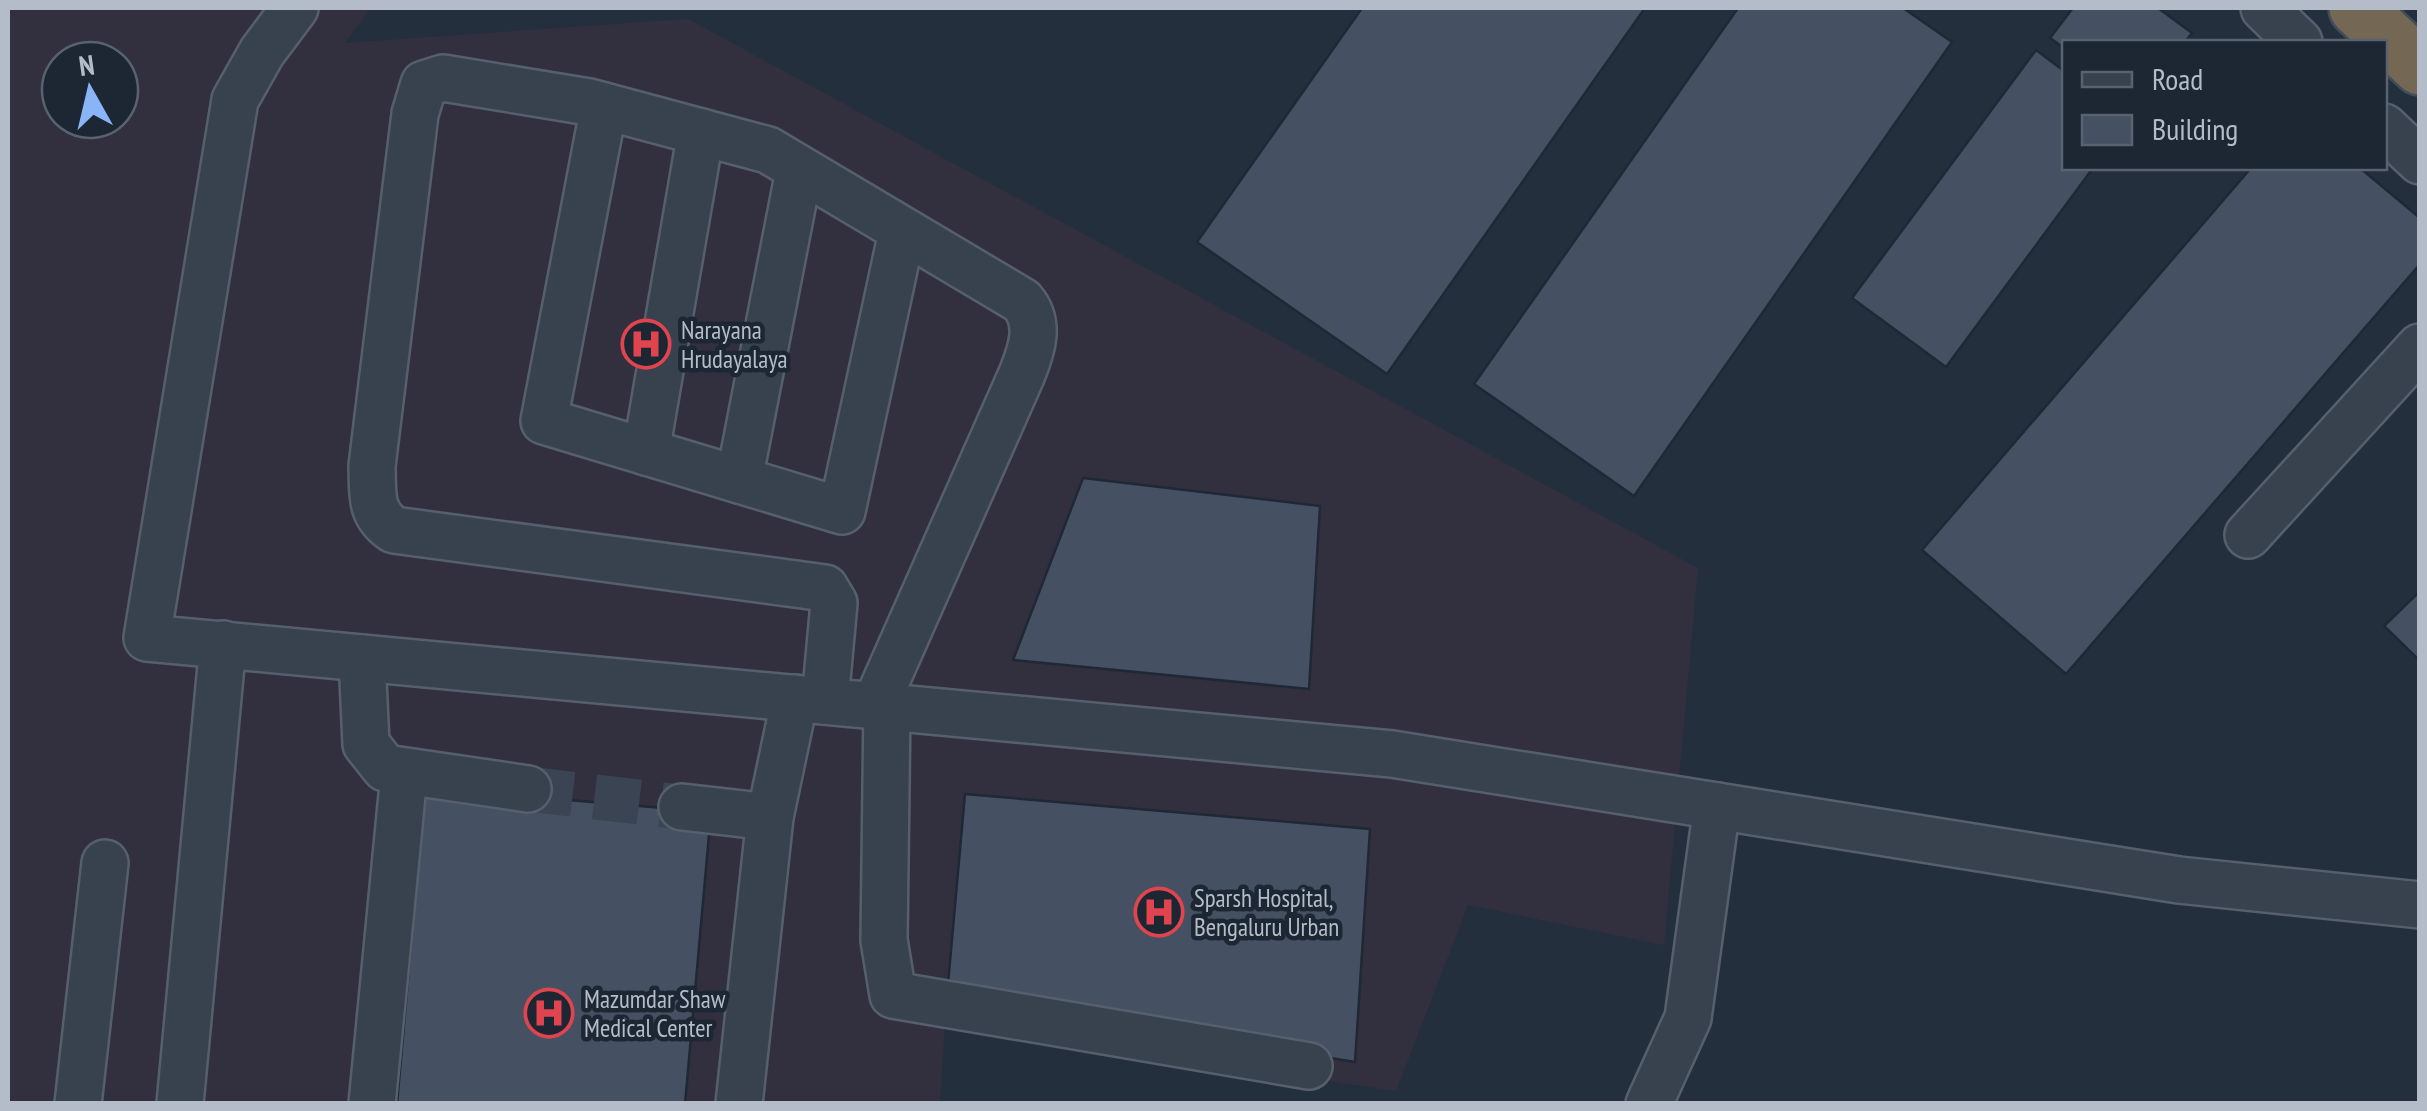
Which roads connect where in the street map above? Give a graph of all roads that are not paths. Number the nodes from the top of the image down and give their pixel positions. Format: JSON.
{"nodes":[{"id":1,"x":295,"y":8,"type":"edge"},
{"id":2,"x":2264,"y":8,"type":"edge"},
{"id":3,"x":2357,"y":8,"type":"edge"},
{"id":4,"x":2297,"y":40,"type":"edge"},
{"id":5,"x":2420,"y":67,"type":"edge"},
{"id":6,"x":604,"y":106,"type":"junction"},
{"id":7,"x":2387,"y":130,"type":"edge"},
{"id":8,"x":702,"y":132,"type":"junction"},
{"id":9,"x":2420,"y":161,"type":"edge"},
{"id":10,"x":800,"y":171,"type":"junction"},
{"id":11,"x":902,"y":232,"type":"junction"},
{"id":12,"x":2420,"y":347,"type":"edge"},
{"id":13,"x":646,"y":452,"type":"junction"},
{"id":14,"x":739,"y":480,"type":"junction"},
{"id":15,"x":2248,"y":535,"type":"dead end"},
{"id":16,"x":223,"y":644,"type":"junction"},
{"id":17,"x":362,"y":658,"type":"junction"},
{"id":18,"x":810,"y":699,"type":"junction"},
{"id":19,"x":881,"y":706,"type":"junction"},
{"id":20,"x":404,"y":774,"type":"junction"},
{"id":21,"x":528,"y":788,"type":"tunnel mouth"},
{"id":22,"x":1717,"y":806,"type":"junction"},
{"id":23,"x":682,"y":807,"type":"tunnel mouth"},
{"id":24,"x":770,"y":818,"type":"junction"},
{"id":25,"x":105,"y":863,"type":"dead end"},
{"id":26,"x":2420,"y":905,"type":"edge"},
{"id":27,"x":1310,"y":1066,"type":"dead end"},
{"id":28,"x":78,"y":1104,"type":"edge"},
{"id":29,"x":180,"y":1104,"type":"edge"},
{"id":30,"x":372,"y":1104,"type":"edge"},
{"id":31,"x":740,"y":1104,"type":"edge"},
{"id":32,"x":1649,"y":1104,"type":"edge"}],
"edges":[{"from":1,"to":16,"type":"street"},
{"from":2,"to":4,"type":"street"},
{"from":3,"to":5,"type":"highway"},
{"from":6,"to":8,"type":"street"},
{"from":6,"to":13,"type":"street"},
{"from":6,"to":18,"type":"street"},
{"from":7,"to":9,"type":"street"},
{"from":8,"to":10,"type":"street"},
{"from":8,"to":13,"type":"street"},
{"from":10,"to":11,"type":"street"},
{"from":10,"to":14,"type":"street"},
{"from":11,"to":14,"type":"street"},
{"from":11,"to":19,"type":"street"},
{"from":12,"to":15,"type":"street"},
{"from":13,"to":14,"type":"street"},
{"from":16,"to":17,"type":"street"},
{"from":16,"to":29,"type":"street"},
{"from":17,"to":18,"type":"street"},
{"from":17,"to":20,"type":"street"},
{"from":18,"to":19,"type":"street"},
{"from":18,"to":24,"type":"street"},
{"from":19,"to":22,"type":"street"},
{"from":19,"to":27,"type":"street"},
{"from":20,"to":21,"type":"street"},
{"from":20,"to":30,"type":"street"},
{"from":22,"to":26,"type":"street"},
{"from":22,"to":32,"type":"street"},
{"from":23,"to":24,"type":"street"},
{"from":24,"to":31,"type":"street"},
{"from":25,"to":28,"type":"street"}]}
